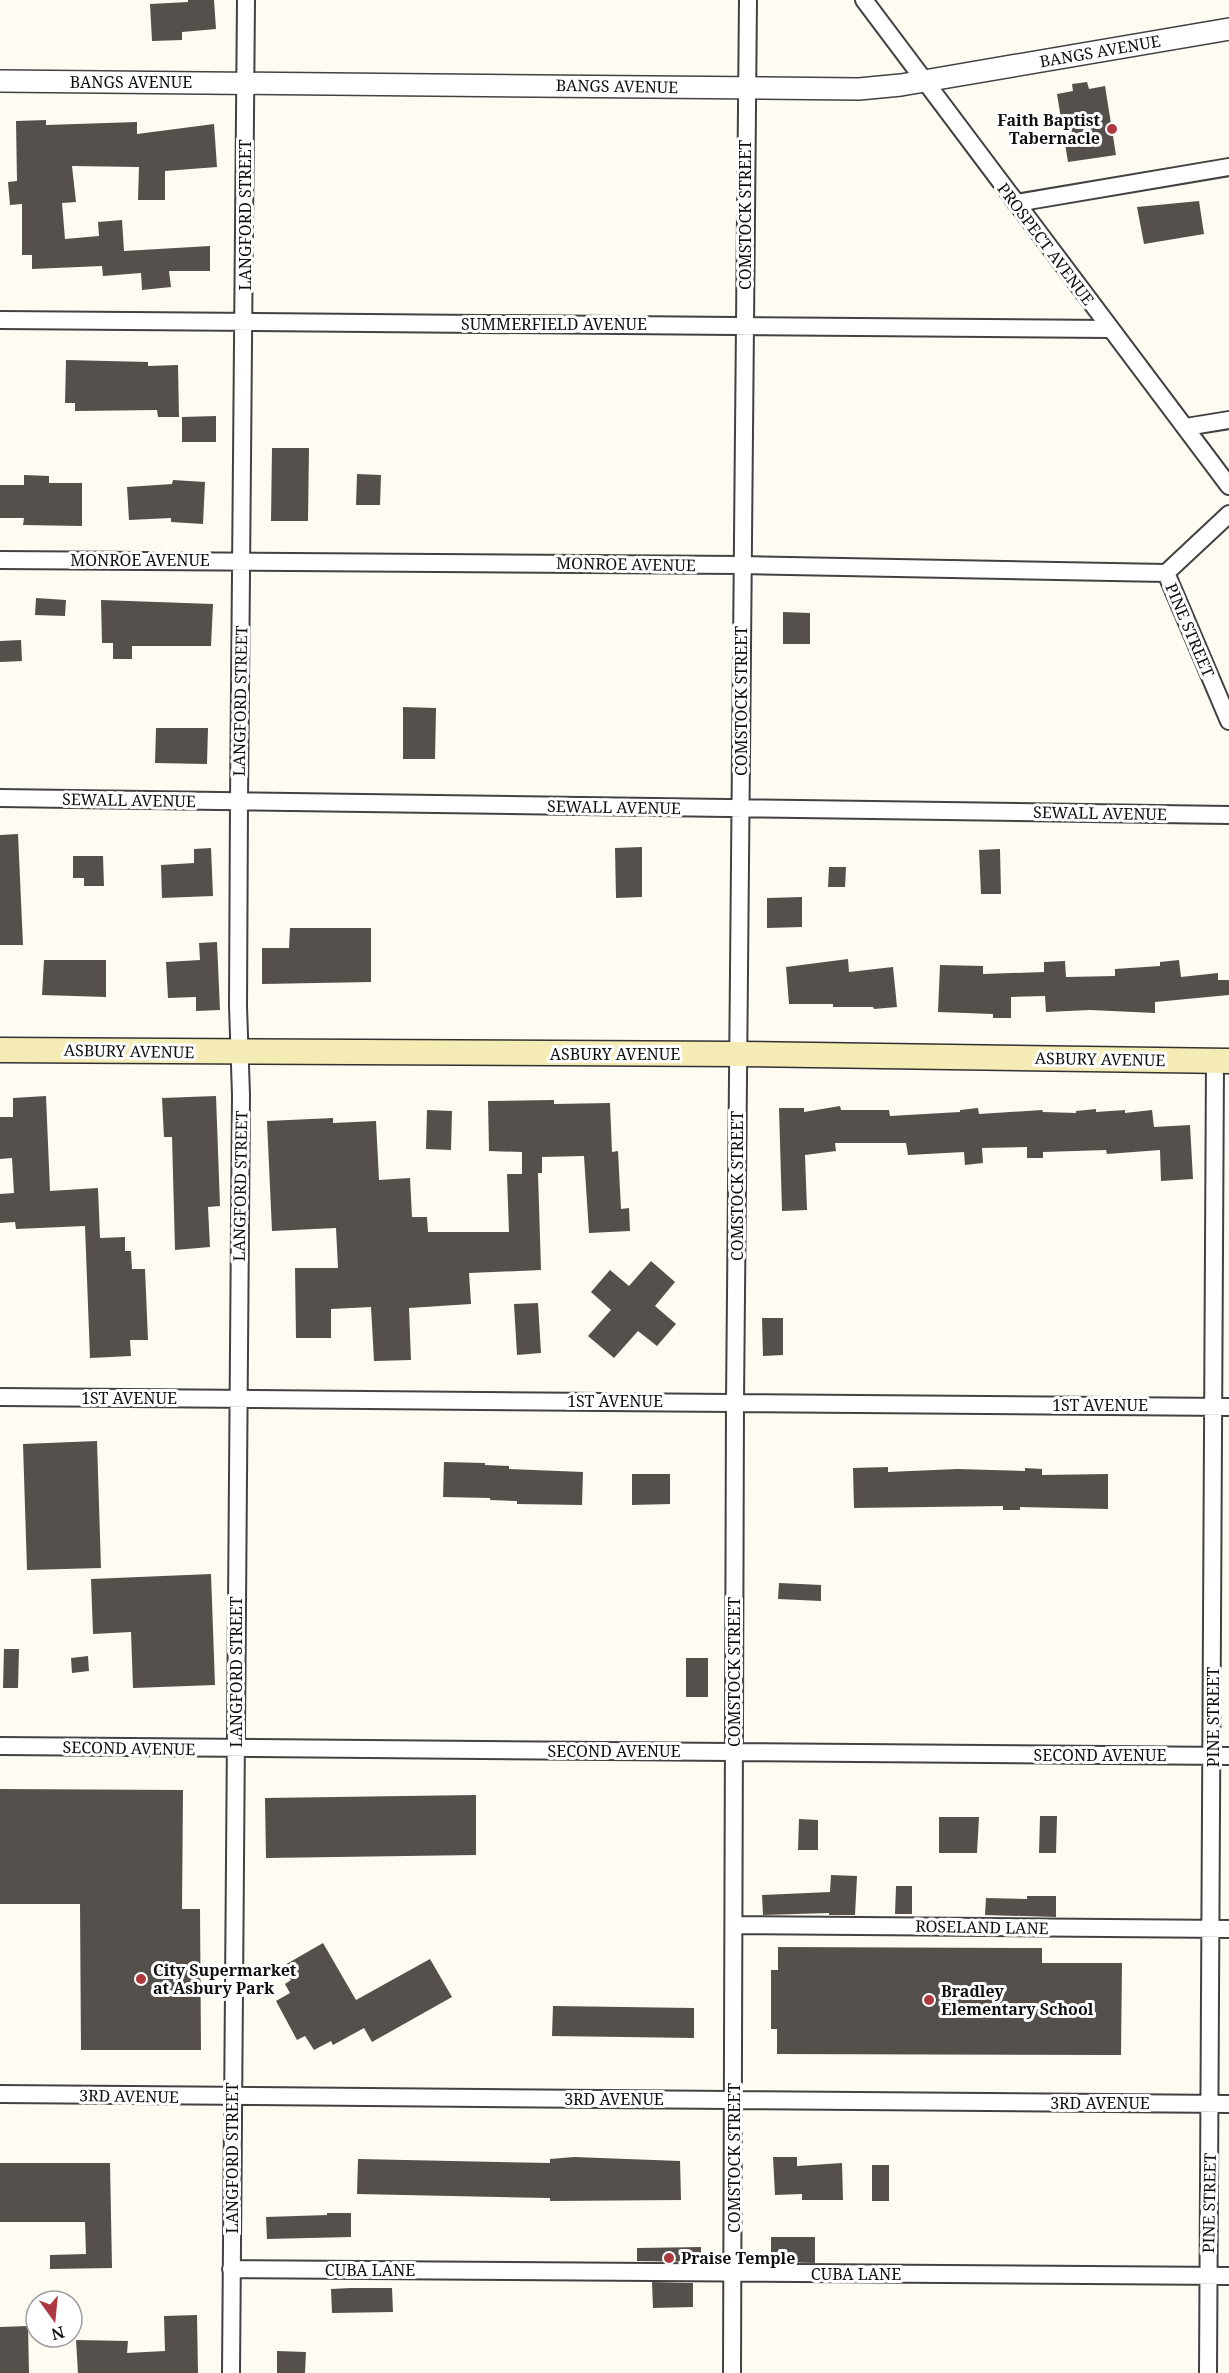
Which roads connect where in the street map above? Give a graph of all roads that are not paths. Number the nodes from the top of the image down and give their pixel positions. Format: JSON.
{"nodes":[{"id":1,"x":246,"y":0,"type":"edge"},
{"id":2,"x":748,"y":0,"type":"edge"},
{"id":3,"x":864,"y":0,"type":"edge"},
{"id":4,"x":1229,"y":29,"type":"edge"},
{"id":5,"x":0,"y":81,"type":"edge"},
{"id":6,"x":924,"y":81,"type":"junction"},
{"id":7,"x":246,"y":83,"type":"junction"},
{"id":8,"x":747,"y":87,"type":"junction"},
{"id":9,"x":1229,"y":167,"type":"edge"},
{"id":10,"x":1016,"y":203,"type":"junction"},
{"id":11,"x":0,"y":320,"type":"edge"},
{"id":12,"x":244,"y":322,"type":"junction"},
{"id":13,"x":744,"y":326,"type":"junction"},
{"id":14,"x":1109,"y":329,"type":"junction"},
{"id":15,"x":1229,"y":420,"type":"edge"},
{"id":16,"x":1186,"y":427,"type":"junction"},
{"id":17,"x":1229,"y":486,"type":"edge"},
{"id":18,"x":1229,"y":514,"type":"edge"},
{"id":19,"x":0,"y":560,"type":"edge"},
{"id":20,"x":242,"y":561,"type":"junction"},
{"id":21,"x":742,"y":565,"type":"junction"},
{"id":22,"x":1166,"y":573,"type":"junction"},
{"id":23,"x":1229,"y":721,"type":"edge"},
{"id":24,"x":0,"y":798,"type":"edge"},
{"id":25,"x":239,"y":802,"type":"junction"},
{"id":26,"x":741,"y":808,"type":"junction"},
{"id":27,"x":1229,"y":815,"type":"edge"},
{"id":28,"x":0,"y":1050,"type":"edge"},
{"id":29,"x":240,"y":1052,"type":"junction"},
{"id":30,"x":738,"y":1054,"type":"junction"},
{"id":31,"x":1222,"y":1061,"type":"edge"},
{"id":32,"x":0,"y":1397,"type":"edge"},
{"id":33,"x":238,"y":1399,"type":"junction"},
{"id":34,"x":735,"y":1402,"type":"junction"},
{"id":35,"x":1222,"y":1406,"type":"edge"},
{"id":36,"x":0,"y":1746,"type":"edge"},
{"id":37,"x":236,"y":1749,"type":"junction"},
{"id":38,"x":734,"y":1752,"type":"junction"},
{"id":39,"x":1221,"y":1756,"type":"edge"},
{"id":40,"x":735,"y":1925,"type":"junction"},
{"id":41,"x":1212,"y":1929,"type":"junction"},
{"id":42,"x":1229,"y":1929,"type":"edge"},
{"id":43,"x":0,"y":2094,"type":"edge"},
{"id":44,"x":232,"y":2097,"type":"junction"},
{"id":45,"x":734,"y":2100,"type":"junction"},
{"id":46,"x":1210,"y":2104,"type":"junction"},
{"id":47,"x":1229,"y":2104,"type":"edge"},
{"id":48,"x":231,"y":2269,"type":"junction"},
{"id":49,"x":733,"y":2273,"type":"junction"},
{"id":50,"x":1209,"y":2276,"type":"junction"},
{"id":51,"x":1229,"y":2276,"type":"edge"},
{"id":52,"x":231,"y":2373,"type":"edge"},
{"id":53,"x":732,"y":2373,"type":"edge"},
{"id":54,"x":1208,"y":2373,"type":"edge"}],
"edges":[{"from":1,"to":7,"type":"street","name":"LANGFORD STREET"},
{"from":2,"to":8,"type":"street","name":"COMSTOCK STREET"},
{"from":3,"to":6,"type":"street","name":"PROSPECT AVENUE"},
{"from":4,"to":6,"type":"street","name":"BANGS AVENUE"},
{"from":5,"to":7,"type":"street","name":"BANGS AVENUE"},
{"from":6,"to":8,"type":"street","name":"BANGS AVENUE"},
{"from":6,"to":10,"type":"street","name":"PROSPECT AVENUE"},
{"from":7,"to":8,"type":"street","name":"BANGS AVENUE"},
{"from":7,"to":12,"type":"street","name":"LANGFORD STREET"},
{"from":8,"to":13,"type":"street","name":"COMSTOCK STREET"},
{"from":9,"to":10,"type":"street"},
{"from":10,"to":14,"type":"street","name":"PROSPECT AVENUE"},
{"from":11,"to":12,"type":"street","name":"SUMMERFIELD AVENUE"},
{"from":12,"to":13,"type":"street","name":"SUMMERFIELD AVENUE"},
{"from":12,"to":20,"type":"street","name":"LANGFORD STREET"},
{"from":13,"to":14,"type":"street","name":"SUMMERFIELD AVENUE"},
{"from":13,"to":21,"type":"street","name":"COMSTOCK STREET"},
{"from":14,"to":16,"type":"street","name":"PROSPECT AVENUE"},
{"from":15,"to":16,"type":"street"},
{"from":16,"to":17,"type":"street","name":"PROSPECT AVENUE"},
{"from":18,"to":22,"type":"street"},
{"from":19,"to":20,"type":"street","name":"MONROE AVENUE"},
{"from":20,"to":21,"type":"street","name":"MONROE AVENUE"},
{"from":20,"to":25,"type":"street","name":"LANGFORD STREET"},
{"from":21,"to":22,"type":"street","name":"MONROE AVENUE"},
{"from":21,"to":26,"type":"street","name":"COMSTOCK STREET"},
{"from":22,"to":23,"type":"street","name":"PINE STREET"},
{"from":24,"to":25,"type":"street","name":"SEWALL AVENUE"},
{"from":25,"to":26,"type":"street","name":"SEWALL AVENUE"},
{"from":25,"to":29,"type":"street","name":"LANGFORD STREET"},
{"from":26,"to":27,"type":"street","name":"SEWALL AVENUE"},
{"from":26,"to":30,"type":"street","name":"COMSTOCK STREET"},
{"from":28,"to":29,"type":"main road","name":"ASBURY AVENUE"},
{"from":29,"to":30,"type":"main road","name":"ASBURY AVENUE"},
{"from":29,"to":33,"type":"street","name":"LANGFORD STREET"},
{"from":30,"to":31,"type":"main road","name":"ASBURY AVENUE"},
{"from":30,"to":34,"type":"street","name":"COMSTOCK STREET"},
{"from":31,"to":35,"type":"street","name":"PINE STREET"},
{"from":32,"to":33,"type":"street","name":"1ST AVENUE"},
{"from":33,"to":34,"type":"street","name":"1ST AVENUE"},
{"from":33,"to":37,"type":"street","name":"LANGFORD STREET"},
{"from":34,"to":35,"type":"street","name":"1ST AVENUE"},
{"from":34,"to":38,"type":"street","name":"COMSTOCK STREET"},
{"from":35,"to":39,"type":"street","name":"PINE STREET"},
{"from":36,"to":37,"type":"street","name":"SECOND AVENUE"},
{"from":37,"to":38,"type":"street","name":"SECOND AVENUE"},
{"from":37,"to":44,"type":"street","name":"LANGFORD STREET"},
{"from":38,"to":39,"type":"street","name":"SECOND AVENUE"},
{"from":38,"to":40,"type":"street","name":"COMSTOCK STREET"},
{"from":39,"to":41,"type":"street","name":"PINE STREET"},
{"from":40,"to":41,"type":"street","name":"ROSELAND LANE"},
{"from":40,"to":45,"type":"street","name":"COMSTOCK STREET"},
{"from":41,"to":42,"type":"street","name":"ROSELAND LANE"},
{"from":41,"to":46,"type":"street","name":"PINE STREET"},
{"from":43,"to":44,"type":"street","name":"3RD AVENUE"},
{"from":44,"to":45,"type":"street","name":"3RD AVENUE"},
{"from":44,"to":48,"type":"street","name":"LANGFORD STREET"},
{"from":45,"to":46,"type":"street","name":"3RD AVENUE"},
{"from":45,"to":49,"type":"street","name":"COMSTOCK STREET"},
{"from":46,"to":47,"type":"street","name":"3RD AVENUE"},
{"from":46,"to":50,"type":"street","name":"PINE STREET"},
{"from":48,"to":49,"type":"street","name":"CUBA LANE"},
{"from":48,"to":52,"type":"street","name":"LANGFORD STREET"},
{"from":49,"to":50,"type":"street","name":"CUBA LANE"},
{"from":49,"to":53,"type":"street","name":"COMSTOCK STREET"},
{"from":50,"to":51,"type":"street","name":"CUBA LANE"},
{"from":50,"to":54,"type":"street","name":"PINE STREET"}]}
